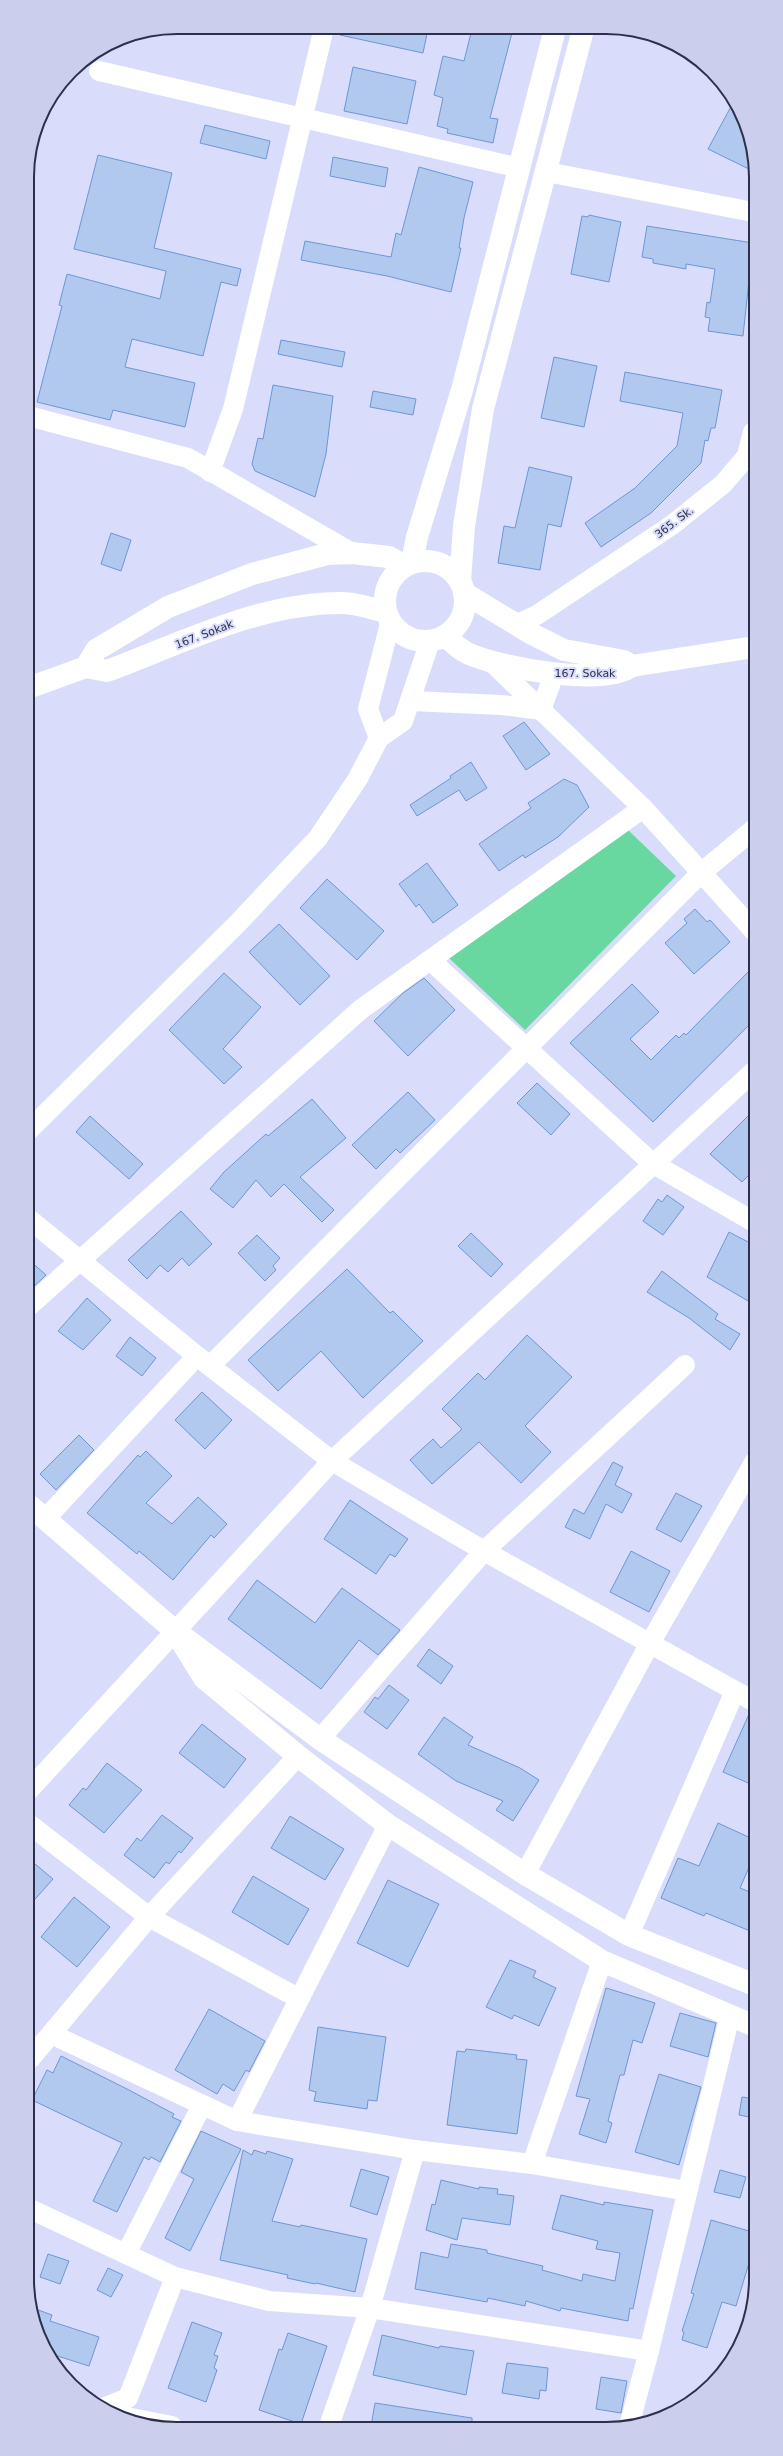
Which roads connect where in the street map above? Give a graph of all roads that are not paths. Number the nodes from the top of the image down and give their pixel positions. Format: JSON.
{"nodes":[{"id":1,"x":322,"y":34,"type":"edge"},
{"id":2,"x":554,"y":34,"type":"edge"},
{"id":3,"x":582,"y":34,"type":"edge"},
{"id":4,"x":99,"y":71,"type":"dead end"},
{"id":5,"x":301,"y":118,"type":"junction"},
{"id":6,"x":520,"y":168,"type":"junction"},
{"id":7,"x":547,"y":172,"type":"junction"},
{"id":8,"x":749,"y":211,"type":"edge"},
{"id":9,"x":34,"y":418,"type":"edge"},
{"id":10,"x":749,"y":449,"type":"edge"},
{"id":11,"x":210,"y":472,"type":"junction"},
{"id":12,"x":352,"y":553,"type":"junction"},
{"id":13,"x":408,"y":564,"type":"junction"},
{"id":14,"x":462,"y":587,"type":"junction"},
{"id":15,"x":388,"y":618,"type":"junction"},
{"id":16,"x":517,"y":624,"type":"junction"},
{"id":17,"x":438,"y":639,"type":"junction"},
{"id":18,"x":749,"y":648,"type":"edge"},
{"id":19,"x":492,"y":662,"type":"junction"},
{"id":20,"x":632,"y":666,"type":"junction"},
{"id":21,"x":86,"y":667,"type":"junction"},
{"id":22,"x":554,"y":674,"type":"junction"},
{"id":23,"x":34,"y":686,"type":"edge"},
{"id":24,"x":411,"y":701,"type":"junction"},
{"id":25,"x":541,"y":710,"type":"junction"},
{"id":26,"x":379,"y":738,"type":"junction"},
{"id":27,"x":643,"y":808,"type":"junction"},
{"id":28,"x":749,"y":833,"type":"edge"},
{"id":29,"x":701,"y":873,"type":"junction"},
{"id":30,"x":749,"y":926,"type":"edge"},
{"id":31,"x":430,"y":960,"type":"junction"},
{"id":32,"x":527,"y":1048,"type":"junction"},
{"id":33,"x":749,"y":1075,"type":"edge"},
{"id":34,"x":34,"y":1125,"type":"edge"},
{"id":35,"x":652,"y":1163,"type":"junction"},
{"id":36,"x":749,"y":1219,"type":"edge"},
{"id":37,"x":34,"y":1223,"type":"edge"},
{"id":38,"x":80,"y":1259,"type":"junction"},
{"id":39,"x":34,"y":1301,"type":"edge"},
{"id":40,"x":204,"y":1361,"type":"junction"},
{"id":41,"x":685,"y":1365,"type":"dead end"},
{"id":42,"x":332,"y":1461,"type":"junction"},
{"id":43,"x":749,"y":1471,"type":"edge"},
{"id":44,"x":34,"y":1509,"type":"edge"},
{"id":45,"x":46,"y":1518,"type":"junction"},
{"id":46,"x":484,"y":1551,"type":"junction"},
{"id":47,"x":174,"y":1630,"type":"junction"},
{"id":48,"x":649,"y":1645,"type":"junction"},
{"id":49,"x":735,"y":1691,"type":"junction"},
{"id":50,"x":749,"y":1699,"type":"edge"},
{"id":51,"x":320,"y":1739,"type":"junction"},
{"id":52,"x":298,"y":1756,"type":"junction"},
{"id":53,"x":34,"y":1784,"type":"edge"},
{"id":54,"x":388,"y":1825,"type":"junction"},
{"id":55,"x":34,"y":1828,"type":"edge"},
{"id":56,"x":525,"y":1874,"type":"junction"},
{"id":57,"x":149,"y":1917,"type":"junction"},
{"id":58,"x":629,"y":1935,"type":"junction"},
{"id":59,"x":602,"y":1961,"type":"junction"},
{"id":60,"x":749,"y":1983,"type":"edge"},
{"id":61,"x":298,"y":1998,"type":"junction"},
{"id":62,"x":730,"y":2016,"type":"junction"},
{"id":63,"x":749,"y":2024,"type":"edge"},
{"id":64,"x":51,"y":2034,"type":"junction"},
{"id":65,"x":34,"y":2054,"type":"edge"},
{"id":66,"x":202,"y":2105,"type":"junction"},
{"id":67,"x":237,"y":2121,"type":"junction"},
{"id":68,"x":415,"y":2150,"type":"junction"},
{"id":69,"x":532,"y":2164,"type":"junction"},
{"id":70,"x":687,"y":2191,"type":"junction"},
{"id":71,"x":34,"y":2211,"type":"edge"},
{"id":72,"x":126,"y":2254,"type":"junction"},
{"id":73,"x":176,"y":2277,"type":"junction"},
{"id":74,"x":370,"y":2308,"type":"junction"},
{"id":75,"x":650,"y":2351,"type":"junction"},
{"id":76,"x":110,"y":2405,"type":"edge"},
{"id":77,"x":631,"y":2420,"type":"edge"},
{"id":78,"x":330,"y":2422,"type":"edge"}],
"edges":[{"from":1,"to":5,"type":"street"},
{"from":2,"to":6,"type":"street"},
{"from":3,"to":7,"type":"street"},
{"from":4,"to":5,"type":"street"},
{"from":5,"to":6,"type":"street"},
{"from":5,"to":11,"type":"street"},
{"from":6,"to":13,"type":"street"},
{"from":7,"to":8,"type":"street"},
{"from":7,"to":14,"type":"street"},
{"from":9,"to":11,"type":"street"},
{"from":10,"to":16,"type":"street","name":"365. Sk."},
{"from":11,"to":12,"type":"street"},
{"from":12,"to":13,"type":"street"},
{"from":12,"to":21,"type":"street"},
{"from":13,"to":14,"type":"street"},
{"from":13,"to":15,"type":"street"},
{"from":14,"to":16,"type":"street"},
{"from":14,"to":17,"type":"street"},
{"from":15,"to":17,"type":"street"},
{"from":15,"to":21,"type":"street","name":"167. Sokak"},
{"from":15,"to":26,"type":"street"},
{"from":16,"to":20,"type":"street"},
{"from":17,"to":19,"type":"street","name":"167. Sokak"},
{"from":17,"to":24,"type":"street"},
{"from":18,"to":20,"type":"street","name":"167. Sokak"},
{"from":19,"to":22,"type":"street","name":"167. Sokak"},
{"from":19,"to":25,"type":"street"},
{"from":20,"to":22,"type":"street","name":"167. Sokak"},
{"from":21,"to":23,"type":"street"},
{"from":22,"to":25,"type":"street"},
{"from":24,"to":25,"type":"street"},
{"from":24,"to":26,"type":"street"},
{"from":25,"to":27,"type":"street"},
{"from":26,"to":34,"type":"street"},
{"from":27,"to":29,"type":"street"},
{"from":27,"to":31,"type":"street"},
{"from":28,"to":29,"type":"street"},
{"from":29,"to":30,"type":"street"},
{"from":29,"to":32,"type":"street"},
{"from":31,"to":32,"type":"street"},
{"from":31,"to":38,"type":"street"},
{"from":32,"to":35,"type":"street"},
{"from":32,"to":40,"type":"street"},
{"from":33,"to":35,"type":"street"},
{"from":35,"to":36,"type":"street"},
{"from":35,"to":42,"type":"street"},
{"from":37,"to":38,"type":"street"},
{"from":38,"to":39,"type":"street"},
{"from":38,"to":40,"type":"street"},
{"from":40,"to":42,"type":"street"},
{"from":40,"to":45,"type":"street"},
{"from":41,"to":46,"type":"street"},
{"from":42,"to":46,"type":"street"},
{"from":42,"to":47,"type":"street"},
{"from":43,"to":48,"type":"street"},
{"from":44,"to":45,"type":"street"},
{"from":45,"to":47,"type":"street"},
{"from":46,"to":48,"type":"street"},
{"from":46,"to":51,"type":"street"},
{"from":47,"to":51,"type":"street"},
{"from":47,"to":52,"type":"street"},
{"from":47,"to":53,"type":"street"},
{"from":48,"to":49,"type":"street"},
{"from":48,"to":56,"type":"street"},
{"from":49,"to":50,"type":"street"},
{"from":49,"to":58,"type":"street"},
{"from":51,"to":56,"type":"street"},
{"from":52,"to":54,"type":"street"},
{"from":52,"to":57,"type":"street"},
{"from":54,"to":59,"type":"street"},
{"from":54,"to":61,"type":"street"},
{"from":55,"to":57,"type":"street"},
{"from":56,"to":58,"type":"street"},
{"from":57,"to":61,"type":"street"},
{"from":57,"to":64,"type":"street"},
{"from":58,"to":60,"type":"street"},
{"from":59,"to":62,"type":"street"},
{"from":59,"to":69,"type":"street"},
{"from":61,"to":67,"type":"street"},
{"from":62,"to":63,"type":"street"},
{"from":62,"to":70,"type":"street"},
{"from":64,"to":65,"type":"street"},
{"from":64,"to":66,"type":"street"},
{"from":66,"to":67,"type":"street"},
{"from":66,"to":72,"type":"street"},
{"from":67,"to":68,"type":"street"},
{"from":68,"to":69,"type":"street"},
{"from":68,"to":74,"type":"street"},
{"from":69,"to":70,"type":"street"},
{"from":70,"to":75,"type":"street"},
{"from":71,"to":72,"type":"street"},
{"from":72,"to":73,"type":"street"},
{"from":73,"to":74,"type":"street"},
{"from":73,"to":76,"type":"street"},
{"from":74,"to":75,"type":"street"},
{"from":74,"to":78,"type":"street"},
{"from":75,"to":77,"type":"street"}]}
